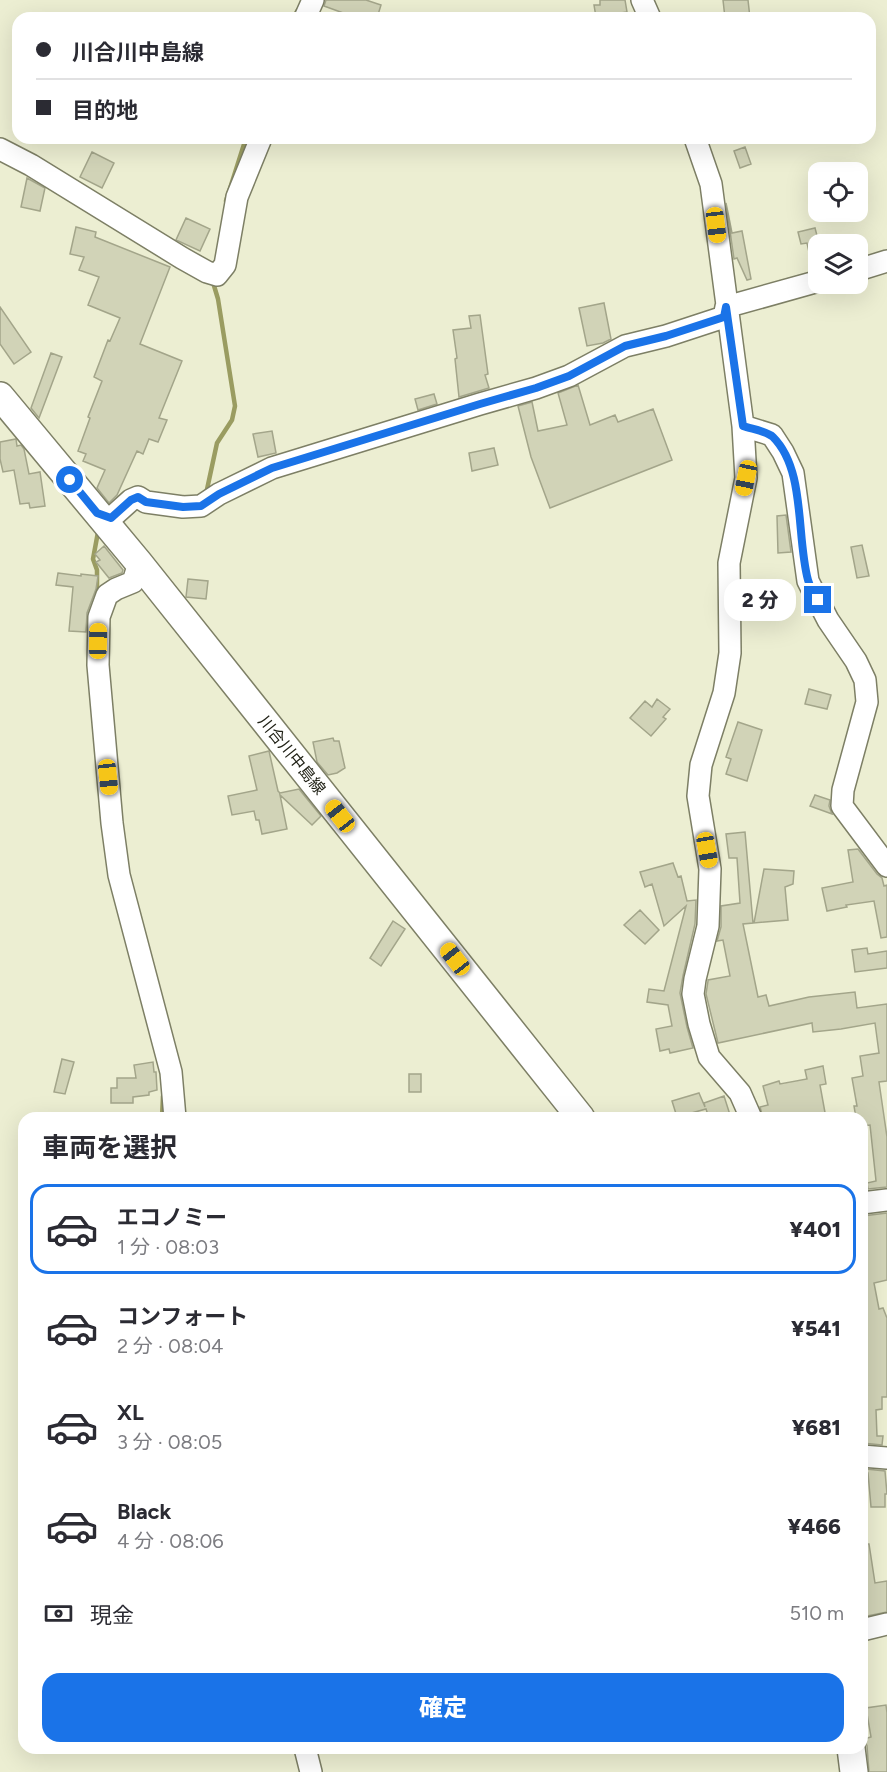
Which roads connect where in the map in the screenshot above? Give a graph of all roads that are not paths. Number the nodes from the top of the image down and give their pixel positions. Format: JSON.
{"nodes":[{"id":1,"x":259,"y":144,"type":"edge"},
{"id":2,"x":697,"y":144,"type":"edge"},
{"id":3,"x":0,"y":149,"type":"edge"},
{"id":4,"x":887,"y":261,"type":"edge"},
{"id":5,"x":868,"y":267,"type":"edge"},
{"id":6,"x":808,"y":284,"type":"edge"},
{"id":7,"x":726,"y":307,"type":"junction"},
{"id":8,"x":0,"y":396,"type":"edge"},
{"id":9,"x":743,"y":426,"type":"junction"},
{"id":10,"x":97,"y":513,"type":"junction"},
{"id":11,"x":139,"y":563,"type":"junction"},
{"id":12,"x":887,"y":866,"type":"edge"},
{"id":13,"x":174,"y":1112,"type":"edge"},
{"id":14,"x":576,"y":1112,"type":"edge"},
{"id":15,"x":748,"y":1112,"type":"edge"},
{"id":16,"x":887,"y":1200,"type":"edge"},
{"id":17,"x":868,"y":1202,"type":"edge"},
{"id":18,"x":868,"y":1456,"type":"edge"},
{"id":19,"x":887,"y":1458,"type":"edge"},
{"id":20,"x":887,"y":1624,"type":"edge"},
{"id":21,"x":868,"y":1629,"type":"edge"},
{"id":22,"x":306,"y":1754,"type":"edge"},
{"id":23,"x":852,"y":1754,"type":"edge"},
{"id":24,"x":311,"y":1772,"type":"edge"},
{"id":25,"x":854,"y":1772,"type":"edge"}],
"edges":[{"from":1,"to":3,"type":"street"},
{"from":2,"to":7,"type":"street"},
{"from":4,"to":5,"type":"street"},
{"from":6,"to":7,"type":"street"},
{"from":7,"to":9,"type":"street"},
{"from":7,"to":10,"type":"street"},
{"from":8,"to":10,"type":"main road","name":"川合川中島線"},
{"from":9,"to":12,"type":"street"},
{"from":9,"to":15,"type":"street"},
{"from":10,"to":11,"type":"main road","name":"川合川中島線"},
{"from":11,"to":13,"type":"street"},
{"from":11,"to":14,"type":"main road","name":"川合川中島線"},
{"from":16,"to":17,"type":"street"},
{"from":18,"to":19,"type":"street"},
{"from":20,"to":21,"type":"street"},
{"from":22,"to":24,"type":"street"},
{"from":23,"to":25,"type":"main road"}]}
